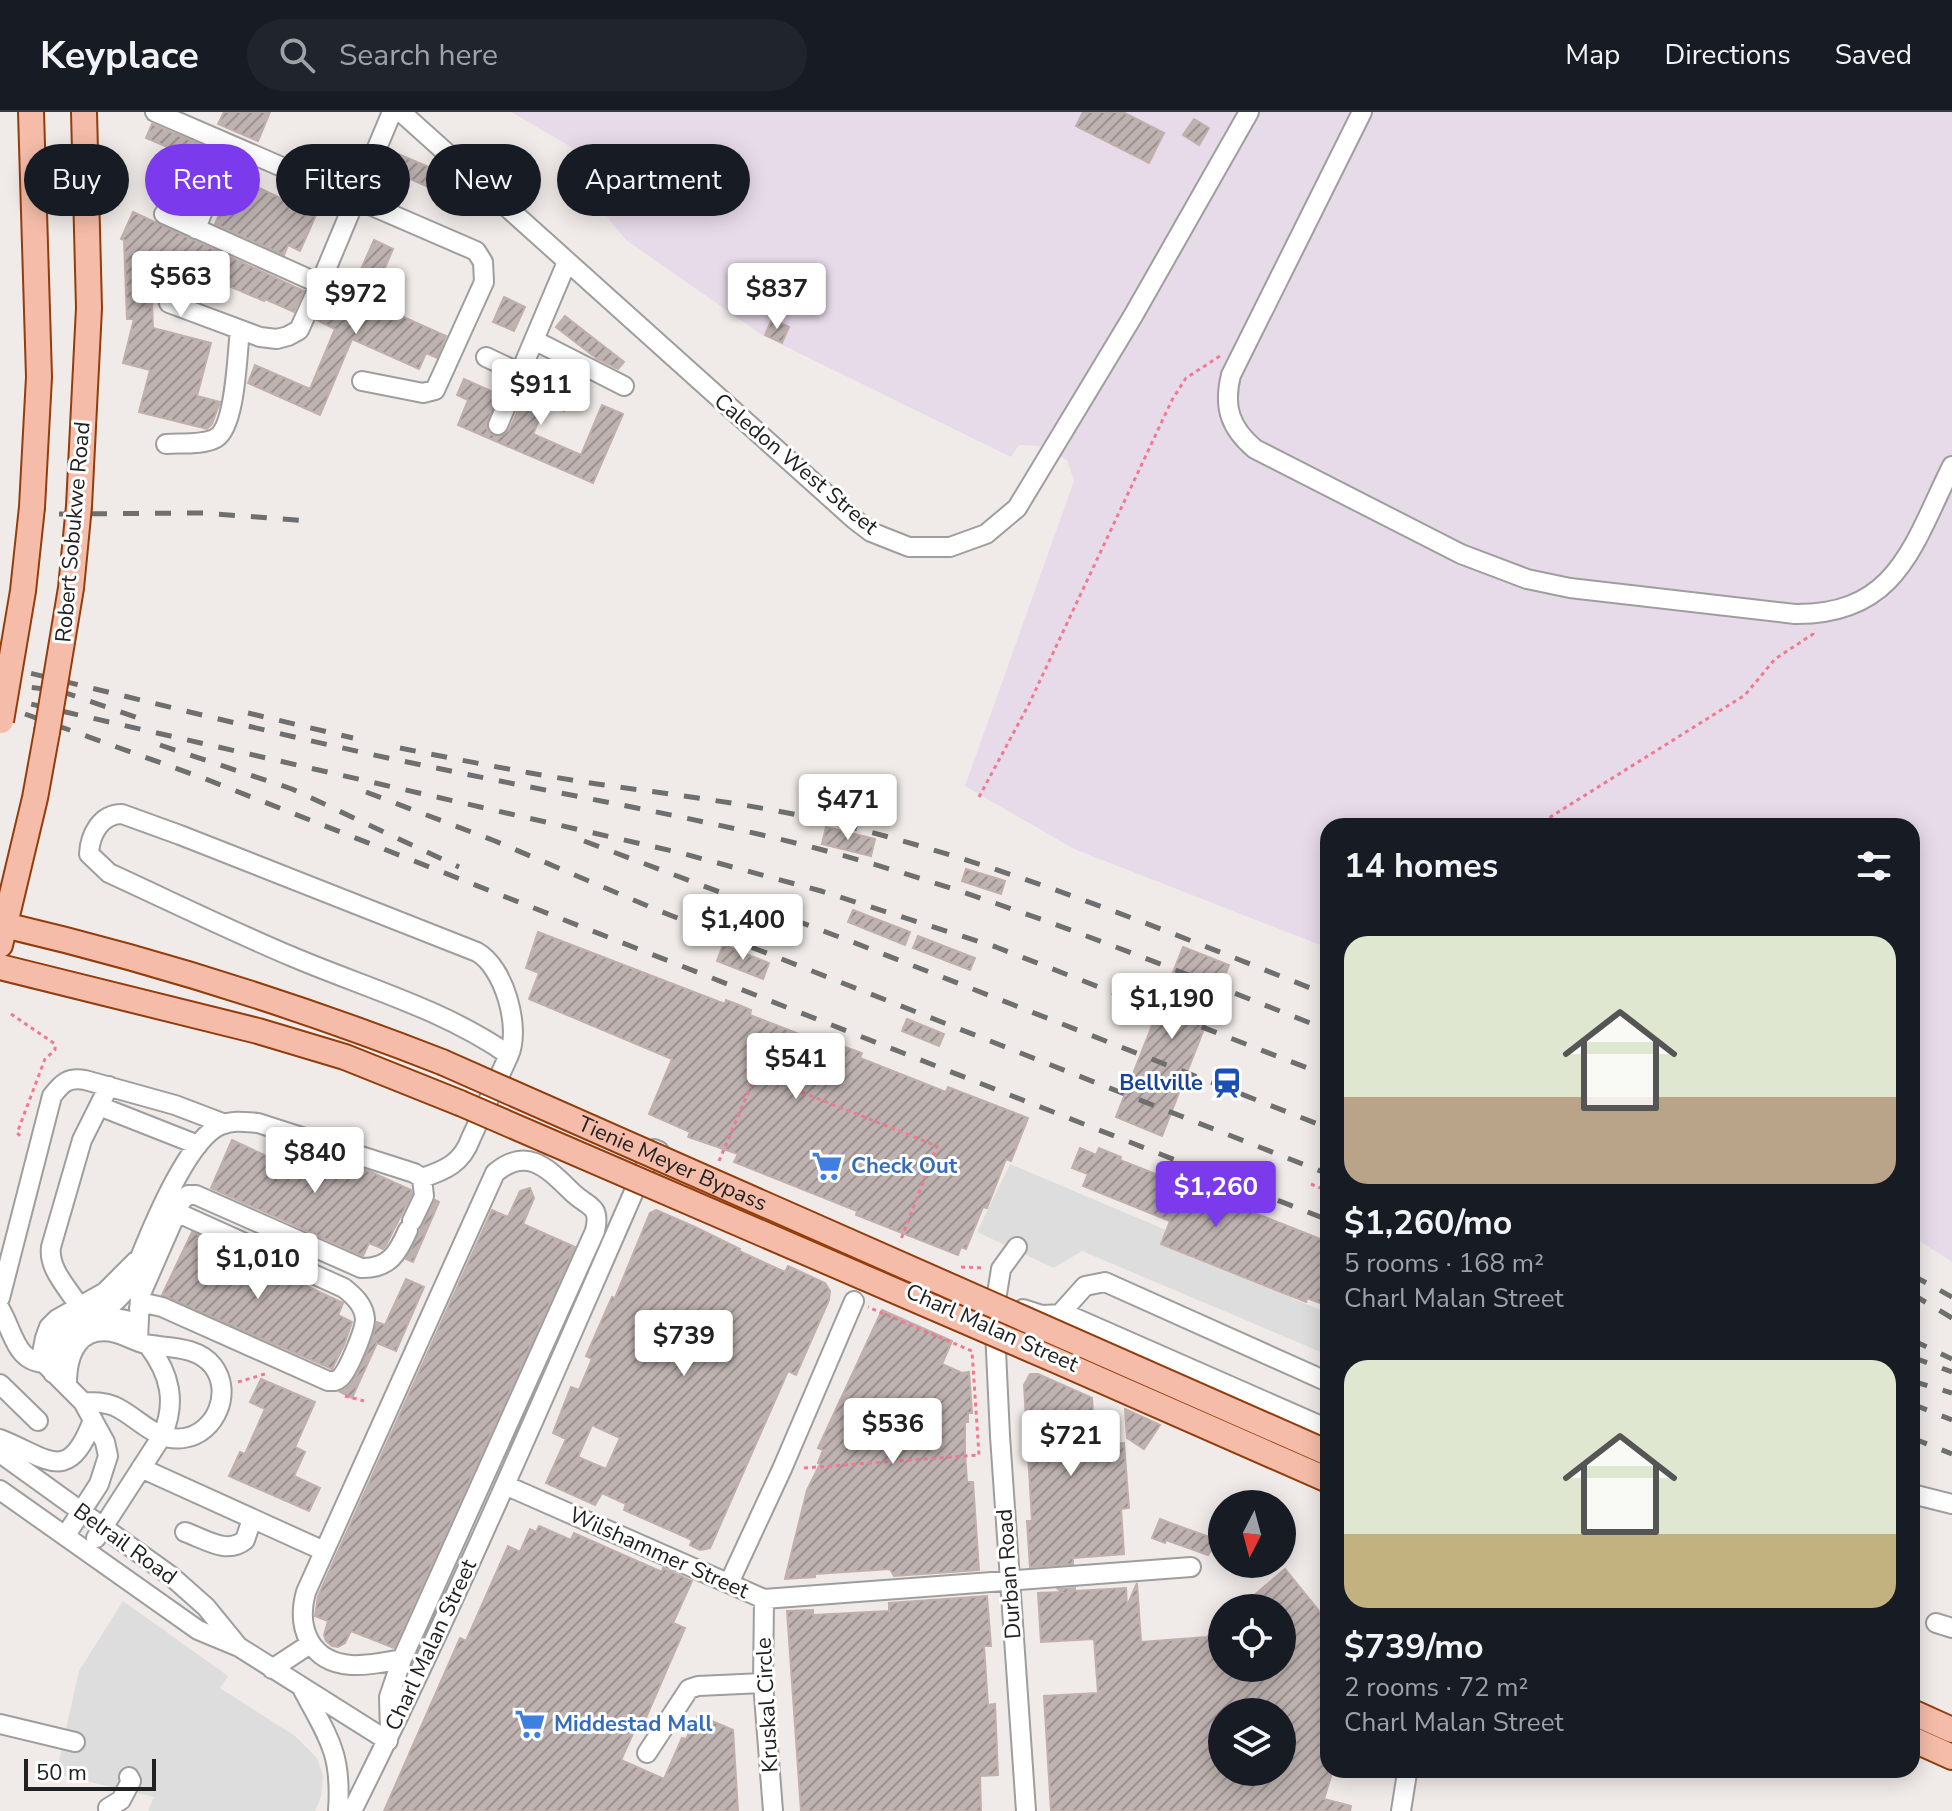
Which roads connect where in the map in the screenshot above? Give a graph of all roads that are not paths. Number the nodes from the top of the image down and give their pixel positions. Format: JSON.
{"nodes":[{"id":1,"x":31,"y":112,"type":"edge"},
{"id":2,"x":84,"y":112,"type":"edge"},
{"id":3,"x":155,"y":112,"type":"edge"},
{"id":4,"x":392,"y":112,"type":"edge"},
{"id":5,"x":401,"y":112,"type":"edge"},
{"id":6,"x":1249,"y":112,"type":"edge"},
{"id":7,"x":1362,"y":112,"type":"edge"},
{"id":8,"x":228,"y":144,"type":"edge"},
{"id":9,"x":379,"y":144,"type":"edge"},
{"id":10,"x":168,"y":216,"type":"edge"},
{"id":11,"x":201,"y":216,"type":"edge"},
{"id":12,"x":348,"y":216,"type":"edge"},
{"id":13,"x":393,"y":216,"type":"edge"},
{"id":14,"x":196,"y":229,"type":"junction"},
{"id":15,"x":567,"y":262,"type":"junction"},
{"id":16,"x":320,"y":284,"type":"junction"},
{"id":17,"x":169,"y":303,"type":"dead end"},
{"id":18,"x":240,"y":330,"type":"junction"},
{"id":19,"x":534,"y":340,"type":"junction"},
{"id":20,"x":486,"y":357,"type":"dead end"},
{"id":21,"x":520,"y":373,"type":"junction"},
{"id":22,"x":362,"y":381,"type":"dead end"},
{"id":23,"x":624,"y":386,"type":"dead end"},
{"id":24,"x":498,"y":425,"type":"dead end"},
{"id":25,"x":166,"y":444,"type":"dead end"},
{"id":26,"x":1952,"y":466,"type":"edge"},
{"id":27,"x":1,"y":724,"type":"edge"},
{"id":28,"x":2,"y":931,"type":"edge"},
{"id":29,"x":0,"y":967,"type":"edge"},
{"id":30,"x":509,"y":1055,"type":"junction"},
{"id":31,"x":109,"y":1086,"type":"junction"},
{"id":32,"x":99,"y":1106,"type":"junction"},
{"id":33,"x":225,"y":1124,"type":"junction"},
{"id":34,"x":198,"y":1145,"type":"junction"},
{"id":35,"x":643,"y":1171,"type":"junction"},
{"id":36,"x":422,"y":1178,"type":"junction"},
{"id":37,"x":176,"y":1212,"type":"junction"},
{"id":38,"x":1017,"y":1247,"type":"dead end"},
{"id":39,"x":140,"y":1257,"type":"junction"},
{"id":40,"x":0,"y":1298,"type":"edge"},
{"id":41,"x":996,"y":1300,"type":"junction"},
{"id":42,"x":854,"y":1301,"type":"road end"},
{"id":43,"x":79,"y":1306,"type":"junction"},
{"id":44,"x":0,"y":1309,"type":"edge"},
{"id":45,"x":99,"y":1315,"type":"junction"},
{"id":46,"x":1059,"y":1315,"type":"junction"},
{"id":47,"x":140,"y":1329,"type":"junction"},
{"id":48,"x":995,"y":1330,"type":"junction"},
{"id":49,"x":55,"y":1370,"type":"junction"},
{"id":50,"x":1320,"y":1378,"type":"edge"},
{"id":51,"x":0,"y":1384,"type":"edge"},
{"id":52,"x":83,"y":1402,"type":"junction"},
{"id":53,"x":93,"y":1420,"type":"junction"},
{"id":54,"x":38,"y":1421,"type":"dead end"},
{"id":55,"x":1320,"y":1425,"type":"edge"},
{"id":56,"x":162,"y":1436,"type":"junction"},
{"id":57,"x":0,"y":1439,"type":"edge"},
{"id":58,"x":1320,"y":1449,"type":"edge"},
{"id":59,"x":0,"y":1453,"type":"edge"},
{"id":60,"x":1320,"y":1459,"type":"edge"},
{"id":61,"x":141,"y":1468,"type":"junction"},
{"id":62,"x":1320,"y":1477,"type":"edge"},
{"id":63,"x":505,"y":1485,"type":"junction"},
{"id":64,"x":0,"y":1490,"type":"edge"},
{"id":65,"x":1920,"y":1496,"type":"edge"},
{"id":66,"x":1952,"y":1504,"type":"edge"},
{"id":67,"x":81,"y":1512,"type":"junction"},
{"id":68,"x":252,"y":1519,"type":"junction"},
{"id":69,"x":102,"y":1528,"type":"junction"},
{"id":70,"x":185,"y":1532,"type":"dead end"},
{"id":71,"x":66,"y":1535,"type":"junction"},
{"id":72,"x":88,"y":1550,"type":"junction"},
{"id":73,"x":324,"y":1551,"type":"junction"},
{"id":74,"x":1191,"y":1567,"type":"dead end"},
{"id":75,"x":1010,"y":1582,"type":"junction"},
{"id":76,"x":729,"y":1583,"type":"junction"},
{"id":77,"x":764,"y":1599,"type":"junction"},
{"id":78,"x":310,"y":1644,"type":"junction"},
{"id":79,"x":239,"y":1647,"type":"junction"},
{"id":80,"x":402,"y":1659,"type":"junction"},
{"id":81,"x":272,"y":1669,"type":"junction"},
{"id":82,"x":763,"y":1683,"type":"junction"},
{"id":83,"x":301,"y":1687,"type":"junction"},
{"id":84,"x":1920,"y":1716,"type":"edge"},
{"id":85,"x":0,"y":1724,"type":"edge"},
{"id":86,"x":1952,"y":1730,"type":"edge"},
{"id":87,"x":389,"y":1738,"type":"junction"},
{"id":88,"x":75,"y":1742,"type":"dead end"},
{"id":89,"x":1920,"y":1743,"type":"edge"},
{"id":90,"x":647,"y":1753,"type":"dead end"},
{"id":91,"x":1952,"y":1757,"type":"edge"},
{"id":92,"x":129,"y":1777,"type":"dead end"},
{"id":93,"x":1406,"y":1778,"type":"edge"},
{"id":94,"x":108,"y":1808,"type":"dead end"},
{"id":95,"x":338,"y":1811,"type":"edge"},
{"id":96,"x":352,"y":1811,"type":"edge"},
{"id":97,"x":773,"y":1811,"type":"edge"},
{"id":98,"x":1026,"y":1811,"type":"edge"},
{"id":99,"x":1401,"y":1811,"type":"edge"}],
"edges":[{"from":1,"to":27,"type":"main road","name":"Robert Sobukwe Road","bridge":true},
{"from":2,"to":28,"type":"main road","name":"Robert Sobukwe Road","bridge":true},
{"from":3,"to":8,"type":"street"},
{"from":4,"to":9,"type":"street"},
{"from":5,"to":15,"type":"street","name":"Caledon West Street"},
{"from":6,"to":15,"type":"street","name":"Caledon West Street"},
{"from":7,"to":26,"type":"street"},
{"from":10,"to":14,"type":"street"},
{"from":11,"to":14,"type":"street"},
{"from":12,"to":16,"type":"street"},
{"from":13,"to":22,"type":"street"},
{"from":14,"to":16,"type":"street"},
{"from":15,"to":19,"type":"street"},
{"from":16,"to":18,"type":"street"},
{"from":17,"to":18,"type":"street"},
{"from":18,"to":25,"type":"street"},
{"from":19,"to":21,"type":"street"},
{"from":19,"to":23,"type":"street"},
{"from":20,"to":21,"type":"street"},
{"from":21,"to":24,"type":"street"},
{"from":28,"to":58,"type":"main road","name":"Tienie Meyer Bypass","bridge":true},
{"from":29,"to":62,"type":"main road","name":"Tienie Meyer Bypass","bridge":true},
{"from":30,"to":30,"type":"street"},
{"from":30,"to":36,"type":"street"},
{"from":31,"to":32,"type":"street"},
{"from":31,"to":33,"type":"street"},
{"from":31,"to":40,"type":"street"},
{"from":32,"to":34,"type":"street"},
{"from":32,"to":43,"type":"street"},
{"from":33,"to":34,"type":"street"},
{"from":33,"to":36,"type":"street"},
{"from":34,"to":39,"type":"street"},
{"from":35,"to":41,"type":"street","name":"Charl Malan Street"},
{"from":35,"to":48,"type":"street","name":"Charl Malan Street"},
{"from":35,"to":63,"type":"street","name":"Charl Malan Street"},
{"from":36,"to":37,"type":"street"},
{"from":37,"to":47,"type":"street"},
{"from":37,"to":47,"type":"street"},
{"from":38,"to":41,"type":"street","name":"Durban Road"},
{"from":39,"to":43,"type":"street"},
{"from":39,"to":45,"type":"street"},
{"from":41,"to":46,"type":"street","name":"Charl Malan Street"},
{"from":41,"to":48,"type":"street","name":"Durban Road"},
{"from":42,"to":76,"type":"street"},
{"from":43,"to":49,"type":"street"},
{"from":44,"to":49,"type":"street"},
{"from":45,"to":47,"type":"street"},
{"from":45,"to":49,"type":"street"},
{"from":46,"to":50,"type":"street"},
{"from":46,"to":55,"type":"street","name":"Charl Malan Street"},
{"from":47,"to":49,"type":"street"},
{"from":47,"to":56,"type":"street"},
{"from":47,"to":56,"type":"street"},
{"from":48,"to":60,"type":"street","name":"Charl Malan Street"},
{"from":48,"to":75,"type":"street","name":"Durban Road"},
{"from":49,"to":52,"type":"street"},
{"from":51,"to":54,"type":"street"},
{"from":52,"to":53,"type":"street"},
{"from":52,"to":56,"type":"street"},
{"from":53,"to":57,"type":"street"},
{"from":53,"to":67,"type":"street"},
{"from":56,"to":61,"type":"street"},
{"from":59,"to":67,"type":"street","name":"Belrail Road"},
{"from":61,"to":68,"type":"street"},
{"from":61,"to":69,"type":"street"},
{"from":63,"to":76,"type":"street","name":"Wilshammer Street"},
{"from":63,"to":87,"type":"street","name":"Charl Malan Street"},
{"from":64,"to":71,"type":"street","name":"Belrail Road"},
{"from":65,"to":66,"type":"street"},
{"from":67,"to":69,"type":"street","name":"Belrail Road"},
{"from":67,"to":71,"type":"street"},
{"from":68,"to":70,"type":"street"},
{"from":68,"to":73,"type":"street"},
{"from":69,"to":72,"type":"street"},
{"from":69,"to":79,"type":"street","name":"Belrail Road"},
{"from":71,"to":72,"type":"street","name":"Belrail Road"},
{"from":72,"to":79,"type":"street","name":"Belrail Road"},
{"from":73,"to":78,"type":"street"},
{"from":73,"to":80,"type":"street"},
{"from":74,"to":75,"type":"street","name":"Wilshammer Street"},
{"from":75,"to":77,"type":"street","name":"Wilshammer Street"},
{"from":75,"to":98,"type":"street","name":"Durban Road"},
{"from":76,"to":77,"type":"street","name":"Wilshammer Street"},
{"from":77,"to":82,"type":"street","name":"Kruskal Circle"},
{"from":78,"to":80,"type":"street"},
{"from":78,"to":81,"type":"street"},
{"from":79,"to":81,"type":"street","name":"Belrail Road"},
{"from":80,"to":87,"type":"street"},
{"from":81,"to":83,"type":"street","name":"Belrail Road"},
{"from":82,"to":90,"type":"street"},
{"from":82,"to":97,"type":"street","name":"Kruskal Circle"},
{"from":83,"to":87,"type":"street","name":"Belrail Road"},
{"from":83,"to":95,"type":"street"},
{"from":84,"to":86,"type":"main road"},
{"from":85,"to":88,"type":"street"},
{"from":87,"to":96,"type":"street","name":"Charl Malan Street"},
{"from":89,"to":91,"type":"main road"},
{"from":92,"to":94,"type":"street"},
{"from":93,"to":99,"type":"street"}]}
